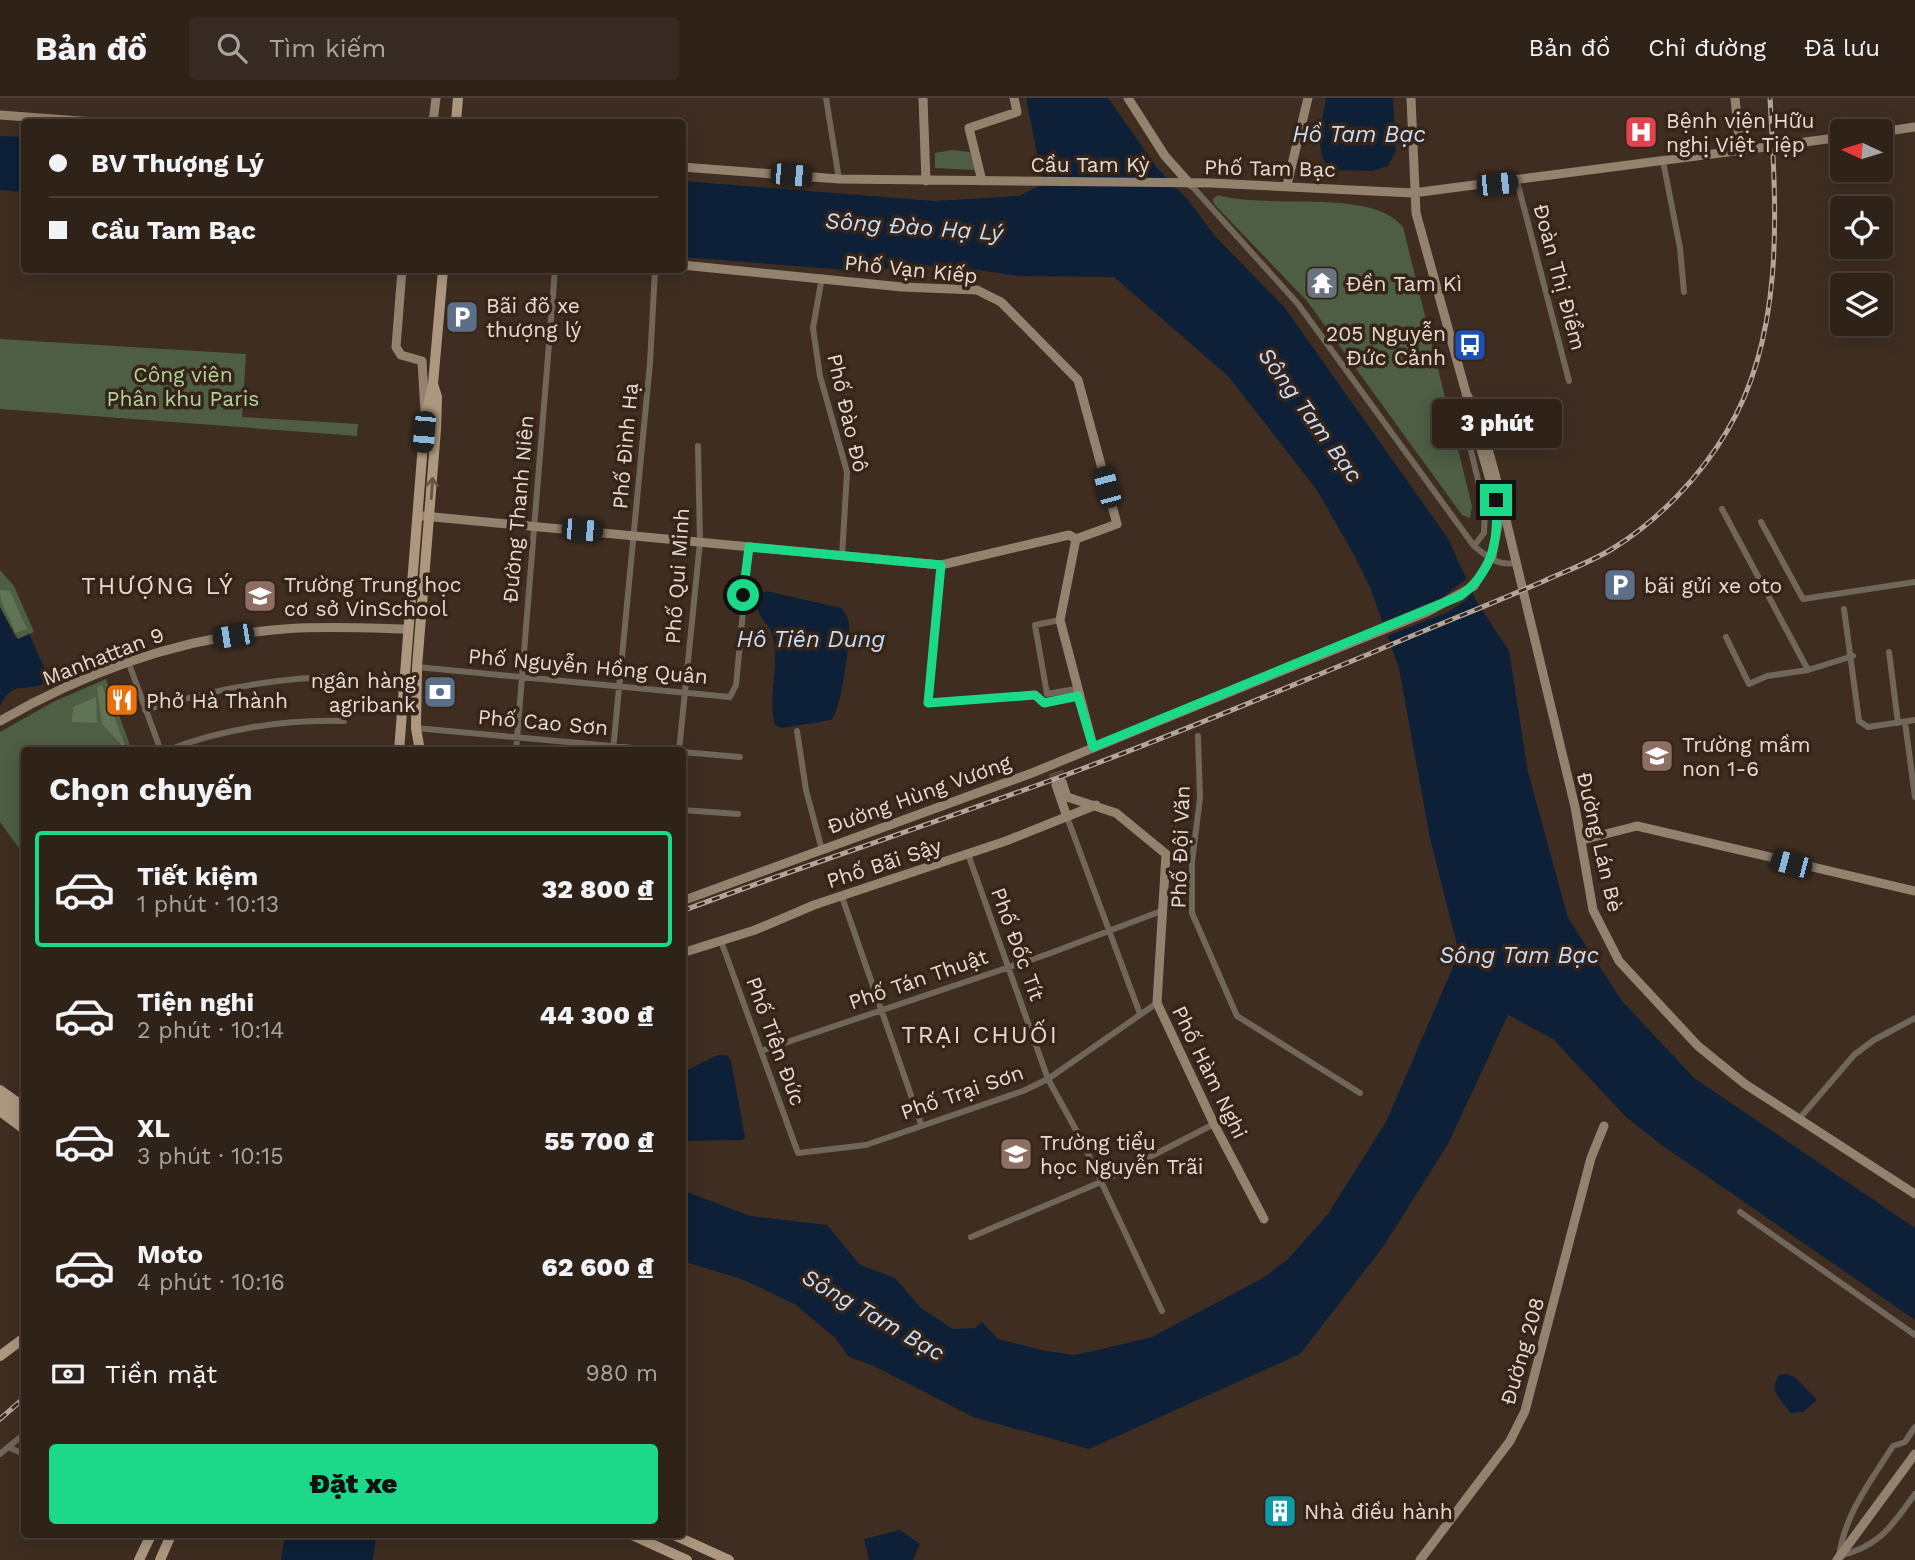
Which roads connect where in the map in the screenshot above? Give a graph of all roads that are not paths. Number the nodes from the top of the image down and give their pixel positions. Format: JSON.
{"nodes":[{"id":1,"x":436,"y":98,"type":"edge"},
{"id":2,"x":458,"y":98,"type":"edge"},
{"id":3,"x":826,"y":98,"type":"edge"},
{"id":4,"x":923,"y":98,"type":"edge"},
{"id":5,"x":1014,"y":98,"type":"edge"},
{"id":6,"x":1128,"y":98,"type":"edge"},
{"id":7,"x":1308,"y":98,"type":"edge"},
{"id":8,"x":1411,"y":98,"type":"edge"},
{"id":9,"x":1735,"y":98,"type":"edge"},
{"id":10,"x":0,"y":115,"type":"edge"},
{"id":11,"x":54,"y":119,"type":"edge"},
{"id":12,"x":433,"y":119,"type":"edge"},
{"id":13,"x":456,"y":119,"type":"edge"},
{"id":14,"x":1915,"y":127,"type":"edge"},
{"id":15,"x":1894,"y":130,"type":"edge"},
{"id":16,"x":1830,"y":139,"type":"edge"},
{"id":17,"x":1740,"y":150,"type":"junction"},
{"id":18,"x":1663,"y":161,"type":"junction"},
{"id":19,"x":686,"y":167,"type":"edge"},
{"id":20,"x":839,"y":179,"type":"junction"},
{"id":21,"x":926,"y":181,"type":"junction"},
{"id":22,"x":982,"y":181,"type":"junction"},
{"id":23,"x":1517,"y":181,"type":"junction"},
{"id":24,"x":1191,"y":184,"type":"junction"},
{"id":25,"x":1287,"y":185,"type":"junction"},
{"id":26,"x":1413,"y":193,"type":"junction"},
{"id":27,"x":686,"y":265,"type":"edge"},
{"id":28,"x":402,"y":273,"type":"edge"},
{"id":29,"x":443,"y":273,"type":"edge"},
{"id":30,"x":555,"y":273,"type":"edge"},
{"id":31,"x":655,"y":273,"type":"edge"},
{"id":32,"x":822,"y":278,"type":"junction"},
{"id":33,"x":1684,"y":292,"type":"dead end"},
{"id":34,"x":433,"y":381,"type":"junction"},
{"id":35,"x":1569,"y":381,"type":"dead end"},
{"id":36,"x":1467,"y":395,"type":"junction"},
{"id":37,"x":425,"y":418,"type":"junction"},
{"id":38,"x":698,"y":446,"type":"dead end"},
{"id":39,"x":1722,"y":509,"type":"dead end"},
{"id":40,"x":417,"y":516,"type":"junction"},
{"id":41,"x":430,"y":516,"type":"junction"},
{"id":42,"x":1762,"y":522,"type":"dead end"},
{"id":43,"x":533,"y":526,"type":"junction"},
{"id":44,"x":634,"y":535,"type":"junction"},
{"id":45,"x":1076,"y":539,"type":"junction"},
{"id":46,"x":700,"y":542,"type":"junction"},
{"id":47,"x":1474,"y":546,"type":"junction"},
{"id":48,"x":749,"y":547,"type":"junction"},
{"id":49,"x":842,"y":557,"type":"junction"},
{"id":50,"x":1515,"y":563,"type":"junction"},
{"id":51,"x":941,"y":565,"type":"junction"},
{"id":52,"x":1915,"y":582,"type":"edge"},
{"id":53,"x":1844,"y":609,"type":"dead end"},
{"id":54,"x":1060,"y":620,"type":"junction"},
{"id":55,"x":407,"y":629,"type":"junction"},
{"id":56,"x":1726,"y":637,"type":"dead end"},
{"id":57,"x":1889,"y":652,"type":"dead end"},
{"id":58,"x":1853,"y":656,"type":"junction"},
{"id":59,"x":128,"y":662,"type":"junction"},
{"id":60,"x":416,"y":667,"type":"junction"},
{"id":61,"x":1808,"y":670,"type":"junction"},
{"id":62,"x":347,"y":677,"type":"dead end"},
{"id":63,"x":522,"y":677,"type":"junction"},
{"id":64,"x":619,"y":686,"type":"junction"},
{"id":65,"x":685,"y":692,"type":"junction"},
{"id":66,"x":1077,"y":693,"type":"junction"},
{"id":67,"x":145,"y":710,"type":"junction"},
{"id":68,"x":402,"y":711,"type":"junction"},
{"id":69,"x":1915,"y":720,"type":"edge"},
{"id":70,"x":0,"y":721,"type":"edge"},
{"id":71,"x":344,"y":721,"type":"dead end"},
{"id":72,"x":1901,"y":722,"type":"junction"},
{"id":73,"x":416,"y":728,"type":"junction"},
{"id":74,"x":797,"y":731,"type":"dead end"},
{"id":75,"x":1198,"y":736,"type":"dead end"},
{"id":76,"x":517,"y":737,"type":"junction"},
{"id":77,"x":162,"y":747,"type":"edge"},
{"id":78,"x":177,"y":747,"type":"edge"},
{"id":79,"x":399,"y":747,"type":"edge"},
{"id":80,"x":406,"y":747,"type":"edge"},
{"id":81,"x":418,"y":747,"type":"edge"},
{"id":82,"x":516,"y":747,"type":"edge"},
{"id":83,"x":604,"y":747,"type":"edge"},
{"id":84,"x":613,"y":747,"type":"edge"},
{"id":85,"x":681,"y":747,"type":"edge"},
{"id":86,"x":1093,"y":747,"type":"junction"},
{"id":87,"x":686,"y":752,"type":"edge"},
{"id":88,"x":740,"y":757,"type":"dead end"},
{"id":89,"x":1915,"y":797,"type":"edge"},
{"id":90,"x":1096,"y":805,"type":"junction"},
{"id":91,"x":686,"y":810,"type":"edge"},
{"id":92,"x":738,"y":814,"type":"dead end"},
{"id":93,"x":1067,"y":817,"type":"junction"},
{"id":94,"x":1582,"y":840,"type":"junction"},
{"id":95,"x":822,"y":850,"type":"junction"},
{"id":96,"x":968,"y":854,"type":"junction"},
{"id":97,"x":1915,"y":891,"type":"edge"},
{"id":98,"x":842,"y":897,"type":"junction"},
{"id":99,"x":686,"y":900,"type":"edge"},
{"id":100,"x":1164,"y":910,"type":"junction"},
{"id":101,"x":1107,"y":931,"type":"junction"},
{"id":102,"x":721,"y":941,"type":"junction"},
{"id":103,"x":686,"y":952,"type":"edge"},
{"id":104,"x":1008,"y":967,"type":"junction"},
{"id":105,"x":1157,"y":1003,"type":"junction"},
{"id":106,"x":882,"y":1010,"type":"junction"},
{"id":107,"x":1140,"y":1014,"type":"junction"},
{"id":108,"x":1915,"y":1018,"type":"edge"},
{"id":109,"x":761,"y":1051,"type":"junction"},
{"id":110,"x":1048,"y":1079,"type":"junction"},
{"id":111,"x":0,"y":1090,"type":"edge"},
{"id":112,"x":1360,"y":1093,"type":"dead end"},
{"id":113,"x":0,"y":1100,"type":"edge"},
{"id":114,"x":21,"y":1105,"type":"edge"},
{"id":115,"x":0,"y":1111,"type":"edge"},
{"id":116,"x":21,"y":1115,"type":"edge"},
{"id":117,"x":1799,"y":1119,"type":"junction"},
{"id":118,"x":922,"y":1124,"type":"junction"},
{"id":119,"x":1214,"y":1124,"type":"junction"},
{"id":120,"x":1604,"y":1126,"type":"dead end"},
{"id":121,"x":21,"y":1127,"type":"edge"},
{"id":122,"x":798,"y":1153,"type":"joint"},
{"id":123,"x":1101,"y":1182,"type":"junction"},
{"id":124,"x":1915,"y":1194,"type":"edge"},
{"id":125,"x":1740,"y":1212,"type":"dead end"},
{"id":126,"x":1264,"y":1219,"type":"dead end"},
{"id":127,"x":971,"y":1237,"type":"dead end"},
{"id":128,"x":1163,"y":1311,"type":"dead end"},
{"id":129,"x":1915,"y":1335,"type":"edge"},
{"id":130,"x":21,"y":1340,"type":"edge"},
{"id":131,"x":0,"y":1356,"type":"edge"},
{"id":132,"x":1915,"y":1427,"type":"edge"},
{"id":133,"x":21,"y":1436,"type":"edge"},
{"id":134,"x":8,"y":1447,"type":"junction"},
{"id":135,"x":21,"y":1453,"type":"edge"},
{"id":136,"x":0,"y":1454,"type":"edge"},
{"id":137,"x":1915,"y":1454,"type":"edge"},
{"id":138,"x":1915,"y":1494,"type":"edge"},
{"id":139,"x":143,"y":1538,"type":"edge"},
{"id":140,"x":150,"y":1538,"type":"edge"},
{"id":141,"x":171,"y":1538,"type":"edge"},
{"id":142,"x":640,"y":1538,"type":"edge"},
{"id":143,"x":646,"y":1538,"type":"edge"},
{"id":144,"x":681,"y":1538,"type":"edge"},
{"id":145,"x":654,"y":1543,"type":"junction"},
{"id":146,"x":140,"y":1557,"type":"edge"},
{"id":147,"x":1838,"y":1558,"type":"edge"},
{"id":148,"x":160,"y":1560,"type":"edge"},
{"id":149,"x":687,"y":1560,"type":"edge"},
{"id":150,"x":729,"y":1560,"type":"edge"},
{"id":151,"x":1420,"y":1560,"type":"edge"}],
"edges":[{"from":1,"to":12,"type":"main road"},
{"from":2,"to":13,"type":"main road"},
{"from":3,"to":20,"type":"street"},
{"from":4,"to":21,"type":"main road"},
{"from":5,"to":22,"type":"main road"},
{"from":6,"to":24,"type":"main road","name":"Phố Tam Bạc"},
{"from":7,"to":25,"type":"main road"},
{"from":8,"to":26,"type":"main road"},
{"from":9,"to":17,"type":"main road"},
{"from":10,"to":11,"type":"main road"},
{"from":14,"to":15,"type":"main road"},
{"from":16,"to":17,"type":"main road","name":"Phố Tam Bạc"},
{"from":17,"to":18,"type":"main road","name":"Phố Tam Bạc"},
{"from":18,"to":23,"type":"main road","name":"Phố Tam Bạc"},
{"from":18,"to":33,"type":"street"},
{"from":19,"to":20,"type":"main road","name":"Cầu Tam Kỳ"},
{"from":20,"to":21,"type":"main road","name":"Cầu Tam Kỳ"},
{"from":21,"to":22,"type":"main road","name":"Cầu Tam Kỳ"},
{"from":22,"to":24,"type":"main road","name":"Cầu Tam Kỳ"},
{"from":23,"to":26,"type":"main road","name":"Phố Tam Bạc"},
{"from":23,"to":35,"type":"street","name":"Đoàn Thị Điểm"},
{"from":24,"to":25,"type":"main road","name":"Phố Tam Bạc"},
{"from":24,"to":47,"type":"street"},
{"from":25,"to":26,"type":"main road","name":"Phố Tam Bạc"},
{"from":26,"to":36,"type":"main road"},
{"from":27,"to":32,"type":"main road","name":"Phố Vạn Kiếp"},
{"from":28,"to":37,"type":"main road"},
{"from":29,"to":34,"type":"main road"},
{"from":30,"to":43,"type":"street","name":"Đường Thanh Niên"},
{"from":31,"to":44,"type":"street","name":"Phố Đình Hạ"},
{"from":32,"to":45,"type":"main road","name":"Phố Vạn Kiếp"},
{"from":32,"to":49,"type":"street","name":"Phố Đào Đô"},
{"from":34,"to":37,"type":"main road"},
{"from":41,"to":34,"type":"main road","one_way":true},
{"from":36,"to":47,"type":"street"},
{"from":36,"to":50,"type":"main road","name":"Đường Lán Bè"},
{"from":36,"to":86,"type":"main road","name":"Đường Hùng Vương","bridge":true},
{"from":37,"to":40,"type":"main road"},
{"from":38,"to":46,"type":"street","name":"Phố Qui Minh"},
{"from":39,"to":61,"type":"street"},
{"from":40,"to":41,"type":"main road"},
{"from":40,"to":55,"type":"main road"},
{"from":41,"to":43,"type":"main road"},
{"from":41,"to":60,"type":"main road"},
{"from":42,"to":52,"type":"street"},
{"from":43,"to":44,"type":"main road"},
{"from":43,"to":63,"type":"street","name":"Đường Thanh Niên"},
{"from":44,"to":46,"type":"main road"},
{"from":44,"to":64,"type":"street","name":"Phố Đình Hạ"},
{"from":45,"to":51,"type":"main road"},
{"from":45,"to":54,"type":"main road"},
{"from":46,"to":48,"type":"main road"},
{"from":46,"to":65,"type":"street","name":"Phố Qui Minh"},
{"from":47,"to":50,"type":"street"},
{"from":48,"to":49,"type":"main road"},
{"from":48,"to":65,"type":"street","name":"Phố Nguyễn Hồng Quân"},
{"from":49,"to":51,"type":"main road"},
{"from":50,"to":94,"type":"main road","name":"Đường Lán Bè"},
{"from":51,"to":66,"type":"street"},
{"from":53,"to":58,"type":"street"},
{"from":54,"to":66,"type":"main road"},
{"from":54,"to":66,"type":"street"},
{"from":55,"to":59,"type":"main road","name":"Manhattan 9"},
{"from":55,"to":68,"type":"main road"},
{"from":56,"to":61,"type":"street"},
{"from":57,"to":72,"type":"street"},
{"from":58,"to":61,"type":"street"},
{"from":58,"to":72,"type":"street"},
{"from":59,"to":67,"type":"street"},
{"from":59,"to":70,"type":"main road","name":"Manhattan 9"},
{"from":60,"to":63,"type":"street","name":"Phố Nguyễn Hồng Quân"},
{"from":60,"to":73,"type":"main road"},
{"from":62,"to":67,"type":"street"},
{"from":63,"to":64,"type":"street","name":"Phố Nguyễn Hồng Quân"},
{"from":63,"to":76,"type":"street","name":"Đường Thanh Niên"},
{"from":64,"to":65,"type":"street","name":"Phố Nguyễn Hồng Quân"},
{"from":64,"to":84,"type":"street","name":"Phố Đình Hạ"},
{"from":65,"to":85,"type":"street","name":"Phố Qui Minh"},
{"from":66,"to":86,"type":"main road"},
{"from":67,"to":77,"type":"street"},
{"from":68,"to":79,"type":"main road"},
{"from":68,"to":80,"type":"main road"},
{"from":69,"to":72,"type":"street"},
{"from":71,"to":78,"type":"street"},
{"from":72,"to":89,"type":"street"},
{"from":73,"to":76,"type":"street","name":"Phố Cao Sơn"},
{"from":73,"to":81,"type":"main road"},
{"from":74,"to":95,"type":"street"},
{"from":75,"to":112,"type":"street","name":"Phố Đội Văn"},
{"from":76,"to":82,"type":"street","name":"Đường Thanh Niên"},
{"from":76,"to":83,"type":"street","name":"Phố Cao Sơn"},
{"from":86,"to":95,"type":"main road","name":"Đường Hùng Vương"},
{"from":87,"to":88,"type":"street"},
{"from":90,"to":93,"type":"main road","name":"Phố Bãi Sậy"},
{"from":90,"to":93,"type":"main road","name":"Phố Hàm Nghi"},
{"from":90,"to":100,"type":"main road","name":"Phố Hàm Nghi"},
{"from":91,"to":92,"type":"street"},
{"from":93,"to":96,"type":"main road","name":"Phố Bãi Sậy"},
{"from":93,"to":101,"type":"street"},
{"from":94,"to":97,"type":"main road"},
{"from":94,"to":117,"type":"main road","name":"Đường Lán Bè"},
{"from":95,"to":99,"type":"main road","name":"Đường Hùng Vương"},
{"from":96,"to":98,"type":"main road","name":"Phố Bãi Sậy"},
{"from":96,"to":104,"type":"street","name":"Phố Đốc Tít"},
{"from":98,"to":102,"type":"main road","name":"Phố Bãi Sậy"},
{"from":98,"to":106,"type":"street"},
{"from":100,"to":101,"type":"street","name":"Phố Tán Thuật"},
{"from":100,"to":105,"type":"main road","name":"Phố Hàm Nghi"},
{"from":101,"to":104,"type":"street","name":"Phố Tán Thuật"},
{"from":101,"to":107,"type":"street"},
{"from":102,"to":103,"type":"main road","name":"Phố Bãi Sậy"},
{"from":102,"to":109,"type":"street","name":"Phố Tiên Đức"},
{"from":104,"to":106,"type":"street","name":"Phố Tán Thuật"},
{"from":104,"to":110,"type":"street","name":"Phố Đốc Tít"},
{"from":105,"to":107,"type":"street","name":"Phố Trại Sơn"},
{"from":105,"to":119,"type":"main road","name":"Phố Hàm Nghi"},
{"from":106,"to":109,"type":"street","name":"Phố Tán Thuật"},
{"from":106,"to":118,"type":"street"},
{"from":107,"to":110,"type":"street","name":"Phố Trại Sơn"},
{"from":108,"to":117,"type":"street"},
{"from":109,"to":122,"type":"street","name":"Phố Tiên Đức"},
{"from":110,"to":118,"type":"street","name":"Phố Trại Sơn"},
{"from":110,"to":123,"type":"street","name":"Phố Đốc Tít"},
{"from":111,"to":114,"type":"main road"},
{"from":113,"to":116,"type":"main road"},
{"from":115,"to":121,"type":"main road"},
{"from":117,"to":124,"type":"main road","name":"Đường Lán Bè"},
{"from":118,"to":122,"type":"street","name":"Phố Trại Sơn"},
{"from":119,"to":123,"type":"street"},
{"from":119,"to":126,"type":"main road","name":"Phố Hàm Nghi"},
{"from":120,"to":151,"type":"main road","name":"Đường 208"},
{"from":123,"to":127,"type":"street"},
{"from":123,"to":128,"type":"street","name":"Phố Đốc Tít"},
{"from":125,"to":129,"type":"street"},
{"from":130,"to":131,"type":"main road"},
{"from":132,"to":147,"type":"street"},
{"from":133,"to":134,"type":"street"},
{"from":134,"to":135,"type":"street"},
{"from":134,"to":136,"type":"street"},
{"from":137,"to":147,"type":"main road"},
{"from":138,"to":147,"type":"street"},
{"from":139,"to":146,"type":"main road"},
{"from":140,"to":146,"type":"main road"},
{"from":141,"to":148,"type":"main road"},
{"from":142,"to":145,"type":"main road"},
{"from":143,"to":145,"type":"main road"},
{"from":144,"to":150,"type":"main road"},
{"from":145,"to":149,"type":"main road"}]}
